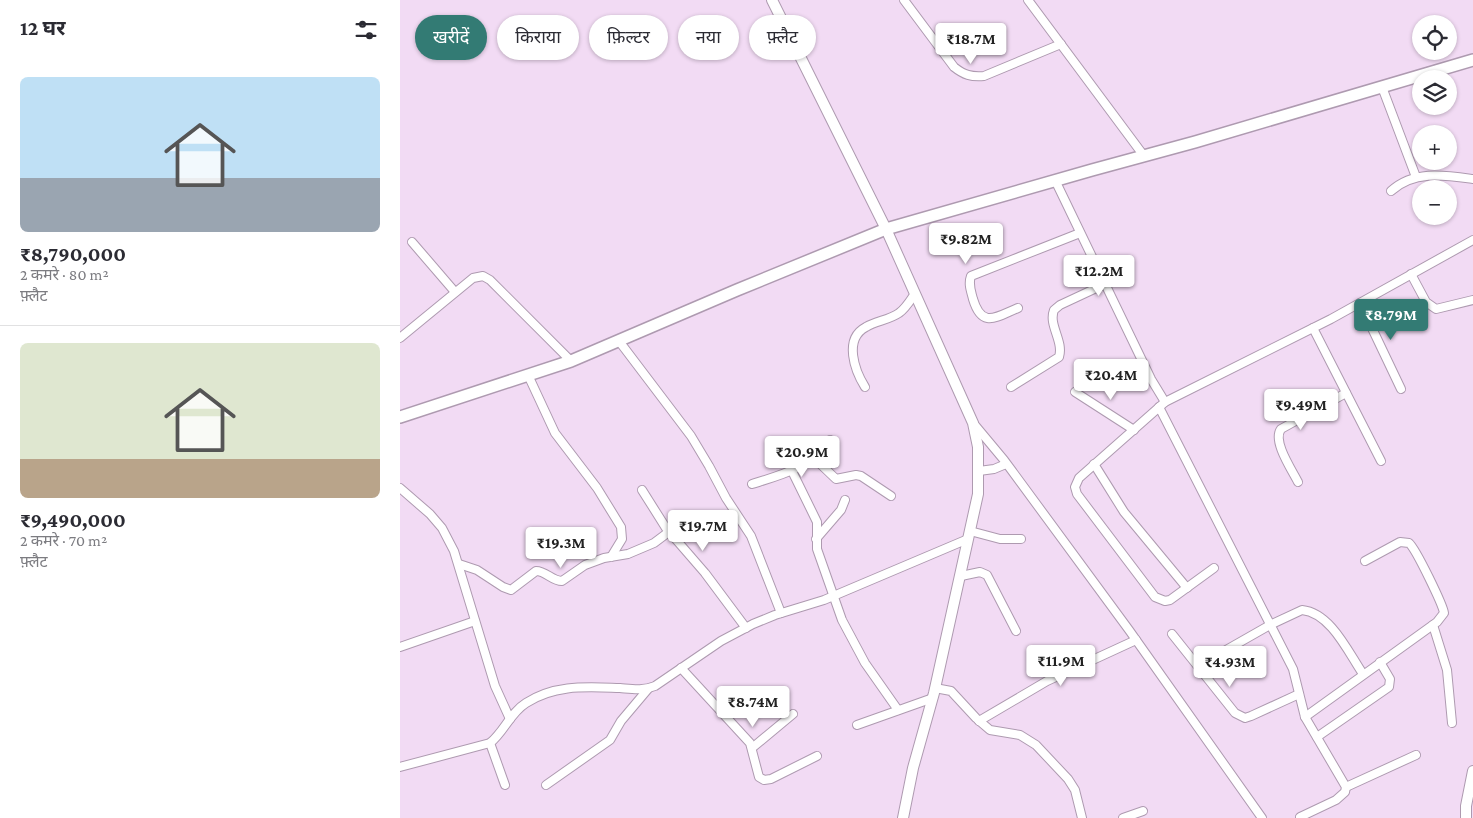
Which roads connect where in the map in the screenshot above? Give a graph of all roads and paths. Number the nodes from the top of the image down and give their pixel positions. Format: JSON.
{"nodes":[{"id":1,"x":772,"y":0,"type":"edge"},
{"id":2,"x":904,"y":0,"type":"edge"},
{"id":3,"x":1030,"y":1,"type":"edge"},
{"id":4,"x":1061,"y":44,"type":"junction"},
{"id":5,"x":1473,"y":60,"type":"edge"},
{"id":6,"x":1382,"y":87,"type":"junction"},
{"id":7,"x":1144,"y":156,"type":"junction"},
{"id":8,"x":1416,"y":177,"type":"junction"},
{"id":9,"x":1473,"y":179,"type":"edge"},
{"id":10,"x":1055,"y":180,"type":"junction"},
{"id":11,"x":1391,"y":191,"type":"dead end"},
{"id":12,"x":886,"y":229,"type":"junction"},
{"id":13,"x":1080,"y":233,"type":"junction"},
{"id":14,"x":1473,"y":240,"type":"edge"},
{"id":15,"x":412,"y":242,"type":"dead end"},
{"id":16,"x":1412,"y":274,"type":"junction"},
{"id":17,"x":1105,"y":284,"type":"junction"},
{"id":18,"x":455,"y":292,"type":"junction"},
{"id":19,"x":914,"y":295,"type":"junction"},
{"id":20,"x":1473,"y":300,"type":"edge"},
{"id":21,"x":1360,"y":303,"type":"junction"},
{"id":22,"x":1018,"y":308,"type":"dead end"},
{"id":23,"x":1313,"y":328,"type":"junction"},
{"id":24,"x":400,"y":338,"type":"edge"},
{"id":25,"x":619,"y":341,"type":"junction"},
{"id":26,"x":571,"y":361,"type":"junction"},
{"id":27,"x":528,"y":376,"type":"junction"},
{"id":28,"x":865,"y":387,"type":"dead end"},
{"id":29,"x":1011,"y":387,"type":"dead end"},
{"id":30,"x":1400,"y":389,"type":"dead end"},
{"id":31,"x":1075,"y":392,"type":"dead end"},
{"id":32,"x":1346,"y":394,"type":"junction"},
{"id":33,"x":1162,"y":404,"type":"junction"},
{"id":34,"x":400,"y":416,"type":"edge"},
{"id":35,"x":973,"y":423,"type":"junction"},
{"id":36,"x":1134,"y":430,"type":"junction"},
{"id":37,"x":830,"y":440,"type":"dead end"},
{"id":38,"x":814,"y":458,"type":"junction"},
{"id":39,"x":1381,"y":461,"type":"dead end"},
{"id":40,"x":1006,"y":464,"type":"junction"},
{"id":41,"x":1094,"y":464,"type":"junction"},
{"id":42,"x":792,"y":471,"type":"junction"},
{"id":43,"x":979,"y":471,"type":"junction"},
{"id":44,"x":1298,"y":482,"type":"dead end"},
{"id":45,"x":752,"y":484,"type":"dead end"},
{"id":46,"x":400,"y":488,"type":"edge"},
{"id":47,"x":642,"y":490,"type":"dead end"},
{"id":48,"x":891,"y":496,"type":"dead end"},
{"id":49,"x":845,"y":500,"type":"dead end"},
{"id":50,"x":670,"y":532,"type":"junction"},
{"id":51,"x":969,"y":535,"type":"junction"},
{"id":52,"x":816,"y":539,"type":"junction"},
{"id":53,"x":1022,"y":539,"type":"dead end"},
{"id":54,"x":611,"y":557,"type":"junction"},
{"id":55,"x":1365,"y":561,"type":"dead end"},
{"id":56,"x":459,"y":564,"type":"junction"},
{"id":57,"x":1214,"y":568,"type":"dead end"},
{"id":58,"x":961,"y":576,"type":"junction"},
{"id":59,"x":1187,"y":588,"type":"junction"},
{"id":60,"x":835,"y":596,"type":"junction"},
{"id":61,"x":781,"y":613,"type":"junction"},
{"id":62,"x":475,"y":621,"type":"junction"},
{"id":63,"x":1270,"y":625,"type":"junction"},
{"id":64,"x":1433,"y":625,"type":"junction"},
{"id":65,"x":746,"y":628,"type":"junction"},
{"id":66,"x":1016,"y":631,"type":"dead end"},
{"id":67,"x":1172,"y":634,"type":"dead end"},
{"id":68,"x":1136,"y":640,"type":"junction"},
{"id":69,"x":400,"y":647,"type":"edge"},
{"id":70,"x":1380,"y":662,"type":"junction"},
{"id":71,"x":1198,"y":666,"type":"junction"},
{"id":72,"x":681,"y":668,"type":"junction"},
{"id":73,"x":1363,"y":674,"type":"junction"},
{"id":74,"x":648,"y":689,"type":"junction"},
{"id":75,"x":934,"y":693,"type":"junction"},
{"id":76,"x":1299,"y":694,"type":"junction"},
{"id":77,"x":898,"y":710,"type":"junction"},
{"id":78,"x":794,"y":714,"type":"dead end"},
{"id":79,"x":1305,"y":717,"type":"junction"},
{"id":80,"x":510,"y":720,"type":"junction"},
{"id":81,"x":979,"y":721,"type":"junction"},
{"id":82,"x":1452,"y":723,"type":"dead end"},
{"id":83,"x":857,"y":725,"type":"dead end"},
{"id":84,"x":1317,"y":737,"type":"junction"},
{"id":85,"x":490,"y":743,"type":"junction"},
{"id":86,"x":752,"y":748,"type":"junction"},
{"id":87,"x":1416,"y":755,"type":"dead end"},
{"id":88,"x":817,"y":756,"type":"dead end"},
{"id":89,"x":400,"y":768,"type":"edge"},
{"id":90,"x":1473,"y":771,"type":"edge"},
{"id":91,"x":505,"y":784,"type":"dead end"},
{"id":92,"x":546,"y":785,"type":"dead end"},
{"id":93,"x":1346,"y":787,"type":"junction"},
{"id":94,"x":1143,"y":811,"type":"dead end"},
{"id":95,"x":1300,"y":817,"type":"edge"},
{"id":96,"x":903,"y":818,"type":"edge"},
{"id":97,"x":1082,"y":818,"type":"edge"},
{"id":98,"x":1123,"y":818,"type":"edge"},
{"id":99,"x":1262,"y":818,"type":"edge"},
{"id":100,"x":1466,"y":818,"type":"edge"}],
"edges":[{"from":1,"to":12,"type":"street"},
{"from":2,"to":4,"type":"street"},
{"from":3,"to":4,"type":"street"},
{"from":4,"to":7,"type":"street"},
{"from":5,"to":6,"type":"main road"},
{"from":6,"to":7,"type":"main road"},
{"from":6,"to":8,"type":"street"},
{"from":7,"to":10,"type":"main road"},
{"from":8,"to":9,"type":"street"},
{"from":8,"to":11,"type":"street"},
{"from":10,"to":12,"type":"main road"},
{"from":10,"to":13,"type":"street"},
{"from":12,"to":19,"type":"street"},
{"from":12,"to":25,"type":"main road"},
{"from":13,"to":17,"type":"street"},
{"from":13,"to":22,"type":"street"},
{"from":14,"to":16,"type":"street"},
{"from":15,"to":18,"type":"street"},
{"from":16,"to":20,"type":"street"},
{"from":16,"to":21,"type":"street"},
{"from":17,"to":29,"type":"street"},
{"from":17,"to":33,"type":"street"},
{"from":18,"to":24,"type":"street"},
{"from":18,"to":26,"type":"street"},
{"from":19,"to":28,"type":"street"},
{"from":19,"to":35,"type":"street"},
{"from":21,"to":23,"type":"street"},
{"from":21,"to":30,"type":"street"},
{"from":23,"to":32,"type":"street"},
{"from":23,"to":33,"type":"street"},
{"from":25,"to":26,"type":"main road"},
{"from":25,"to":61,"type":"street"},
{"from":26,"to":27,"type":"main road"},
{"from":27,"to":34,"type":"main road"},
{"from":27,"to":54,"type":"street"},
{"from":31,"to":36,"type":"street"},
{"from":32,"to":39,"type":"street"},
{"from":32,"to":44,"type":"street"},
{"from":33,"to":36,"type":"street"},
{"from":33,"to":63,"type":"street"},
{"from":35,"to":40,"type":"street"},
{"from":35,"to":43,"type":"street"},
{"from":36,"to":41,"type":"street"},
{"from":37,"to":38,"type":"street"},
{"from":38,"to":42,"type":"street"},
{"from":38,"to":48,"type":"street"},
{"from":40,"to":43,"type":"street"},
{"from":40,"to":68,"type":"street"},
{"from":41,"to":59,"type":"street"},
{"from":41,"to":59,"type":"street"},
{"from":42,"to":45,"type":"street"},
{"from":42,"to":52,"type":"street"},
{"from":43,"to":51,"type":"street"},
{"from":46,"to":56,"type":"street"},
{"from":47,"to":50,"type":"street"},
{"from":49,"to":52,"type":"street"},
{"from":50,"to":54,"type":"street"},
{"from":50,"to":65,"type":"street"},
{"from":51,"to":53,"type":"street"},
{"from":51,"to":58,"type":"street"},
{"from":51,"to":60,"type":"street"},
{"from":52,"to":60,"type":"street"},
{"from":54,"to":56,"type":"street"},
{"from":55,"to":64,"type":"street"},
{"from":56,"to":62,"type":"street"},
{"from":57,"to":59,"type":"street"},
{"from":58,"to":66,"type":"street"},
{"from":58,"to":75,"type":"street"},
{"from":60,"to":61,"type":"street"},
{"from":60,"to":77,"type":"street"},
{"from":61,"to":65,"type":"street"},
{"from":62,"to":69,"type":"street"},
{"from":62,"to":80,"type":"street"},
{"from":63,"to":71,"type":"street"},
{"from":63,"to":73,"type":"street"},
{"from":63,"to":76,"type":"street"},
{"from":64,"to":70,"type":"street"},
{"from":64,"to":82,"type":"street"},
{"from":65,"to":72,"type":"street"},
{"from":67,"to":71,"type":"street"},
{"from":68,"to":81,"type":"street"},
{"from":68,"to":99,"type":"street"},
{"from":70,"to":73,"type":"street"},
{"from":70,"to":84,"type":"street"},
{"from":71,"to":76,"type":"street"},
{"from":72,"to":74,"type":"street"},
{"from":72,"to":86,"type":"street"},
{"from":73,"to":79,"type":"street"},
{"from":74,"to":80,"type":"street"},
{"from":74,"to":92,"type":"street"},
{"from":75,"to":77,"type":"street"},
{"from":75,"to":81,"type":"street"},
{"from":75,"to":96,"type":"street"},
{"from":76,"to":79,"type":"street"},
{"from":77,"to":83,"type":"street"},
{"from":78,"to":86,"type":"street"},
{"from":79,"to":84,"type":"street"},
{"from":80,"to":85,"type":"street"},
{"from":81,"to":97,"type":"street"},
{"from":84,"to":93,"type":"street"},
{"from":85,"to":89,"type":"street"},
{"from":85,"to":91,"type":"street"},
{"from":86,"to":88,"type":"street"},
{"from":87,"to":93,"type":"street"},
{"from":90,"to":100,"type":"street"},
{"from":93,"to":95,"type":"street"},
{"from":94,"to":98,"type":"street"}]}
